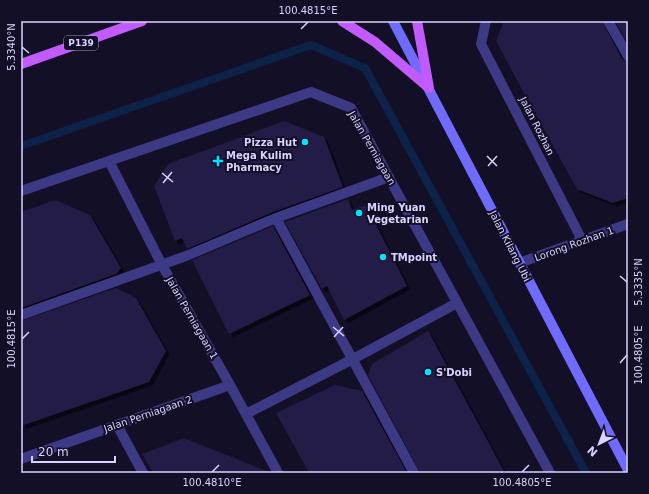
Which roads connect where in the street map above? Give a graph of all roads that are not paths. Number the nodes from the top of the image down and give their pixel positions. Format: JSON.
{"nodes":[{"id":1,"x":142,"y":21,"type":"edge"},
{"id":2,"x":342,"y":21,"type":"edge"},
{"id":3,"x":393,"y":21,"type":"edge"},
{"id":4,"x":417,"y":21,"type":"edge"},
{"id":5,"x":486,"y":21,"type":"edge"},
{"id":6,"x":608,"y":21,"type":"edge"},
{"id":7,"x":628,"y":56,"type":"edge"},
{"id":8,"x":21,"y":64,"type":"edge"},
{"id":9,"x":429,"y":88,"type":"junction"},
{"id":10,"x":109,"y":161,"type":"junction"},
{"id":11,"x":389,"y":177,"type":"junction"},
{"id":12,"x":21,"y":191,"type":"edge"},
{"id":13,"x":276,"y":218,"type":"junction"},
{"id":14,"x":628,"y":224,"type":"edge"},
{"id":15,"x":582,"y":240,"type":"junction"},
{"id":16,"x":519,"y":263,"type":"junction"},
{"id":17,"x":162,"y":265,"type":"junction"},
{"id":18,"x":457,"y":303,"type":"junction"},
{"id":19,"x":21,"y":315,"type":"edge"},
{"id":20,"x":353,"y":359,"type":"junction"},
{"id":21,"x":230,"y":385,"type":"junction"},
{"id":22,"x":246,"y":414,"type":"junction"},
{"id":23,"x":117,"y":424,"type":"junction"},
{"id":24,"x":21,"y":459,"type":"edge"},
{"id":25,"x":628,"y":470,"type":"edge"},
{"id":26,"x":143,"y":473,"type":"edge"},
{"id":27,"x":278,"y":473,"type":"edge"},
{"id":28,"x":414,"y":473,"type":"edge"},
{"id":29,"x":550,"y":473,"type":"edge"}],
"edges":[{"from":1,"to":8,"type":"main road","number":"P139"},
{"from":2,"to":9,"type":"main road"},
{"from":3,"to":9,"type":"main road","name":"Jalan Kilang Ubi"},
{"from":4,"to":9,"type":"main road"},
{"from":5,"to":15,"type":"street","name":"Jalan Rozhan"},
{"from":6,"to":7,"type":"street"},
{"from":9,"to":16,"type":"main road","name":"Jalan Kilang Ubi"},
{"from":10,"to":11,"type":"street","name":"Jalan Perniagaan"},
{"from":10,"to":12,"type":"street","name":"Jalan Perniagaan"},
{"from":10,"to":17,"type":"street","name":"Jalan Perniagaan 1"},
{"from":11,"to":13,"type":"street"},
{"from":11,"to":18,"type":"street","name":"Jalan Perniagaan"},
{"from":13,"to":17,"type":"street"},
{"from":13,"to":20,"type":"street"},
{"from":14,"to":15,"type":"street","name":"Lorong Rozhan 1"},
{"from":15,"to":16,"type":"street","name":"Lorong Rozhan 1"},
{"from":16,"to":25,"type":"main road","name":"Jalan Kilang Ubi"},
{"from":17,"to":19,"type":"street"},
{"from":17,"to":21,"type":"street","name":"Jalan Perniagaan 1"},
{"from":18,"to":20,"type":"street"},
{"from":18,"to":29,"type":"street","name":"Jalan Perniagaan"},
{"from":20,"to":22,"type":"street"},
{"from":20,"to":28,"type":"street"},
{"from":21,"to":22,"type":"street","name":"Jalan Perniagaan 1"},
{"from":21,"to":23,"type":"street","name":"Jalan Perniagaan 2"},
{"from":22,"to":27,"type":"street","name":"Jalan Perniagaan 1"},
{"from":23,"to":24,"type":"street","name":"Jalan Perniagaan 2"},
{"from":23,"to":26,"type":"street"}]}
